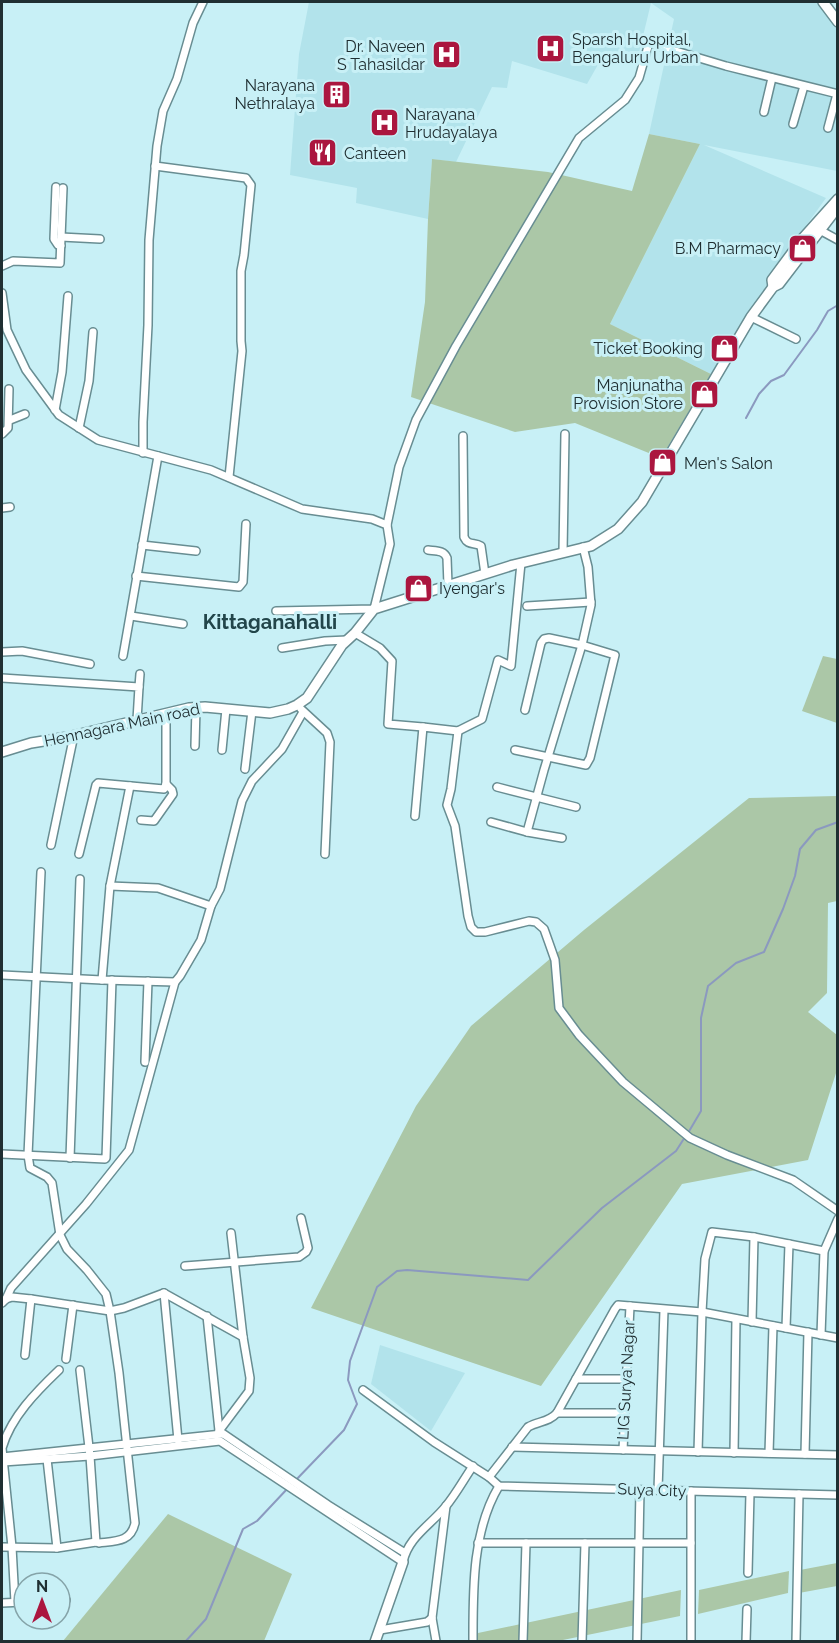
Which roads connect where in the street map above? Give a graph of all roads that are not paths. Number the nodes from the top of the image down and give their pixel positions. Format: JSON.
{"nodes":[{"id":1,"x":203,"y":2,"type":"edge"},
{"id":2,"x":823,"y":2,"type":"edge"},
{"id":3,"x":837,"y":22,"type":"edge"},
{"id":4,"x":772,"y":78,"type":"junction"},
{"id":5,"x":804,"y":86,"type":"junction"},
{"id":6,"x":837,"y":94,"type":"edge"},
{"id":7,"x":764,"y":112,"type":"dead end"},
{"id":8,"x":793,"y":124,"type":"dead end"},
{"id":9,"x":828,"y":128,"type":"dead end"},
{"id":10,"x":155,"y":166,"type":"junction"},
{"id":11,"x":837,"y":199,"type":"edge"},
{"id":12,"x":837,"y":207,"type":"edge"},
{"id":13,"x":816,"y":228,"type":"junction"},
{"id":14,"x":61,"y":237,"type":"junction"},
{"id":15,"x":100,"y":239,"type":"dead end"},
{"id":16,"x":837,"y":240,"type":"edge"},
{"id":17,"x":61,"y":246,"type":"junction"},
{"id":18,"x":2,"y":266,"type":"edge"},
{"id":19,"x":2,"y":293,"type":"edge"},
{"id":20,"x":68,"y":296,"type":"dead end"},
{"id":21,"x":751,"y":317,"type":"junction"},
{"id":22,"x":93,"y":332,"type":"dead end"},
{"id":23,"x":796,"y":339,"type":"dead end"},
{"id":24,"x":9,"y":389,"type":"dead end"},
{"id":25,"x":55,"y":410,"type":"junction"},
{"id":26,"x":25,"y":414,"type":"dead end"},
{"id":27,"x":10,"y":420,"type":"junction"},
{"id":28,"x":79,"y":428,"type":"junction"},
{"id":29,"x":2,"y":434,"type":"edge"},
{"id":30,"x":565,"y":434,"type":"dead end"},
{"id":31,"x":463,"y":436,"type":"dead end"},
{"id":32,"x":143,"y":453,"type":"junction"},
{"id":33,"x":158,"y":456,"type":"junction"},
{"id":34,"x":229,"y":477,"type":"junction"},
{"id":35,"x":246,"y":524,"type":"dead end"},
{"id":36,"x":387,"y":525,"type":"junction"},
{"id":37,"x":142,"y":545,"type":"junction"},
{"id":38,"x":583,"y":547,"type":"junction"},
{"id":39,"x":428,"y":550,"type":"dead end"},
{"id":40,"x":196,"y":551,"type":"dead end"},
{"id":41,"x":563,"y":552,"type":"junction"},
{"id":42,"x":521,"y":563,"type":"junction"},
{"id":43,"x":485,"y":573,"type":"junction"},
{"id":44,"x":136,"y":576,"type":"junction"},
{"id":45,"x":448,"y":585,"type":"junction"},
{"id":46,"x":591,"y":602,"type":"junction"},
{"id":47,"x":527,"y":606,"type":"dead end"},
{"id":48,"x":374,"y":609,"type":"junction"},
{"id":49,"x":276,"y":611,"type":"dead end"},
{"id":50,"x":131,"y":616,"type":"junction"},
{"id":51,"x":183,"y":624,"type":"dead end"},
{"id":52,"x":355,"y":633,"type":"junction"},
{"id":53,"x":347,"y":640,"type":"junction"},
{"id":54,"x":582,"y":645,"type":"junction"},
{"id":55,"x":282,"y":648,"type":"dead end"},
{"id":56,"x":2,"y":652,"type":"edge"},
{"id":57,"x":123,"y":656,"type":"dead end"},
{"id":58,"x":90,"y":664,"type":"dead end"},
{"id":59,"x":140,"y":674,"type":"dead end"},
{"id":60,"x":2,"y":678,"type":"edge"},
{"id":61,"x":139,"y":687,"type":"junction"},
{"id":62,"x":196,"y":708,"type":"junction"},
{"id":63,"x":300,"y":708,"type":"junction"},
{"id":64,"x":226,"y":709,"type":"junction"},
{"id":65,"x":525,"y":710,"type":"dead end"},
{"id":66,"x":252,"y":711,"type":"junction"},
{"id":67,"x":166,"y":714,"type":"junction"},
{"id":68,"x":137,"y":720,"type":"junction"},
{"id":69,"x":423,"y":727,"type":"junction"},
{"id":70,"x":458,"y":731,"type":"junction"},
{"id":71,"x":74,"y":735,"type":"junction"},
{"id":72,"x":195,"y":746,"type":"dead end"},
{"id":73,"x":222,"y":750,"type":"dead end"},
{"id":74,"x":515,"y":750,"type":"dead end"},
{"id":75,"x":2,"y":752,"type":"edge"},
{"id":76,"x":548,"y":758,"type":"junction"},
{"id":77,"x":245,"y":770,"type":"dead end"},
{"id":78,"x":166,"y":784,"type":"junction"},
{"id":79,"x":130,"y":786,"type":"junction"},
{"id":80,"x":497,"y":787,"type":"dead end"},
{"id":81,"x":537,"y":796,"type":"junction"},
{"id":82,"x":576,"y":807,"type":"dead end"},
{"id":83,"x":415,"y":816,"type":"dead end"},
{"id":84,"x":141,"y":820,"type":"dead end"},
{"id":85,"x":491,"y":822,"type":"dead end"},
{"id":86,"x":527,"y":832,"type":"junction"},
{"id":87,"x":562,"y":838,"type":"dead end"},
{"id":88,"x":51,"y":845,"type":"dead end"},
{"id":89,"x":79,"y":854,"type":"dead end"},
{"id":90,"x":326,"y":854,"type":"dead end"},
{"id":91,"x":41,"y":872,"type":"dead end"},
{"id":92,"x":80,"y":879,"type":"dead end"},
{"id":93,"x":110,"y":886,"type":"junction"},
{"id":94,"x":211,"y":906,"type":"junction"},
{"id":95,"x":2,"y":975,"type":"edge"},
{"id":96,"x":37,"y":976,"type":"junction"},
{"id":97,"x":77,"y":978,"type":"junction"},
{"id":98,"x":102,"y":980,"type":"junction"},
{"id":99,"x":112,"y":980,"type":"junction"},
{"id":100,"x":148,"y":981,"type":"junction"},
{"id":101,"x":175,"y":982,"type":"junction"},
{"id":102,"x":145,"y":1062,"type":"dead end"},
{"id":103,"x":2,"y":1154,"type":"edge"},
{"id":104,"x":28,"y":1155,"type":"junction"},
{"id":105,"x":70,"y":1158,"type":"junction"},
{"id":106,"x":837,"y":1213,"type":"edge"},
{"id":107,"x":301,"y":1218,"type":"dead end"},
{"id":108,"x":837,"y":1219,"type":"edge"},
{"id":109,"x":231,"y":1233,"type":"dead end"},
{"id":110,"x":60,"y":1235,"type":"junction"},
{"id":111,"x":754,"y":1237,"type":"junction"},
{"id":112,"x":789,"y":1244,"type":"junction"},
{"id":113,"x":824,"y":1251,"type":"junction"},
{"id":114,"x":234,"y":1262,"type":"junction"},
{"id":115,"x":185,"y":1266,"type":"dead end"},
{"id":116,"x":164,"y":1293,"type":"junction"},
{"id":117,"x":31,"y":1299,"type":"junction"},
{"id":118,"x":4,"y":1301,"type":"edge"},
{"id":119,"x":73,"y":1305,"type":"junction"},
{"id":120,"x":630,"y":1306,"type":"junction"},
{"id":121,"x":664,"y":1310,"type":"junction"},
{"id":122,"x":110,"y":1311,"type":"junction"},
{"id":123,"x":702,"y":1312,"type":"junction"},
{"id":124,"x":207,"y":1316,"type":"junction"},
{"id":125,"x":736,"y":1319,"type":"junction"},
{"id":126,"x":752,"y":1322,"type":"junction"},
{"id":127,"x":772,"y":1326,"type":"junction"},
{"id":128,"x":786,"y":1328,"type":"junction"},
{"id":129,"x":808,"y":1332,"type":"junction"},
{"id":130,"x":821,"y":1335,"type":"junction"},
{"id":131,"x":243,"y":1337,"type":"junction"},
{"id":132,"x":837,"y":1338,"type":"edge"},
{"id":133,"x":25,"y":1355,"type":"dead end"},
{"id":134,"x":66,"y":1359,"type":"dead end"},
{"id":135,"x":59,"y":1370,"type":"dead end"},
{"id":136,"x":80,"y":1370,"type":"dead end"},
{"id":137,"x":576,"y":1378,"type":"junction"},
{"id":138,"x":627,"y":1380,"type":"junction"},
{"id":139,"x":363,"y":1390,"type":"dead end"},
{"id":140,"x":558,"y":1413,"type":"junction"},
{"id":141,"x":625,"y":1413,"type":"junction"},
{"id":142,"x":219,"y":1435,"type":"junction"},
{"id":143,"x":179,"y":1442,"type":"junction"},
{"id":144,"x":512,"y":1447,"type":"junction"},
{"id":145,"x":127,"y":1448,"type":"junction"},
{"id":146,"x":623,"y":1450,"type":"junction"},
{"id":147,"x":660,"y":1451,"type":"junction"},
{"id":148,"x":89,"y":1452,"type":"junction"},
{"id":149,"x":698,"y":1452,"type":"junction"},
{"id":150,"x":734,"y":1453,"type":"junction"},
{"id":151,"x":769,"y":1454,"type":"junction"},
{"id":152,"x":805,"y":1454,"type":"junction"},
{"id":153,"x":837,"y":1455,"type":"edge"},
{"id":154,"x":2,"y":1458,"type":"edge"},
{"id":155,"x":47,"y":1459,"type":"junction"},
{"id":156,"x":473,"y":1466,"type":"junction"},
{"id":157,"x":489,"y":1477,"type":"junction"},
{"id":158,"x":499,"y":1486,"type":"junction"},
{"id":159,"x":640,"y":1490,"type":"junction"},
{"id":160,"x":658,"y":1490,"type":"junction"},
{"id":161,"x":691,"y":1491,"type":"junction"},
{"id":162,"x":750,"y":1493,"type":"junction"},
{"id":163,"x":799,"y":1494,"type":"junction"},
{"id":164,"x":837,"y":1495,"type":"edge"},
{"id":165,"x":446,"y":1506,"type":"junction"},
{"id":166,"x":96,"y":1542,"type":"junction"},
{"id":167,"x":478,"y":1543,"type":"junction"},
{"id":168,"x":526,"y":1543,"type":"junction"},
{"id":169,"x":585,"y":1543,"type":"junction"},
{"id":170,"x":639,"y":1543,"type":"junction"},
{"id":171,"x":691,"y":1543,"type":"junction"},
{"id":172,"x":2,"y":1547,"type":"edge"},
{"id":173,"x":12,"y":1547,"type":"junction"},
{"id":174,"x":57,"y":1548,"type":"junction"},
{"id":175,"x":404,"y":1558,"type":"junction"},
{"id":176,"x":13,"y":1571,"type":"edge"},
{"id":177,"x":748,"y":1573,"type":"dead end"},
{"id":178,"x":747,"y":1609,"type":"dead end"},
{"id":179,"x":432,"y":1618,"type":"junction"},
{"id":180,"x":380,"y":1630,"type":"junction"},
{"id":181,"x":375,"y":1641,"type":"edge"},
{"id":182,"x":436,"y":1641,"type":"edge"},
{"id":183,"x":473,"y":1641,"type":"edge"},
{"id":184,"x":523,"y":1641,"type":"edge"},
{"id":185,"x":582,"y":1641,"type":"edge"},
{"id":186,"x":637,"y":1641,"type":"edge"},
{"id":187,"x":690,"y":1641,"type":"edge"},
{"id":188,"x":746,"y":1641,"type":"edge"},
{"id":189,"x":796,"y":1641,"type":"edge"}],
"edges":[{"from":1,"to":10,"type":"street"},
{"from":2,"to":3,"type":"street"},
{"from":4,"to":5,"type":"street"},
{"from":4,"to":7,"type":"street"},
{"from":4,"to":36,"type":"street"},
{"from":5,"to":6,"type":"street"},
{"from":5,"to":8,"type":"street"},
{"from":6,"to":9,"type":"street"},
{"from":10,"to":32,"type":"street"},
{"from":10,"to":34,"type":"street"},
{"from":11,"to":13,"type":"street"},
{"from":12,"to":13,"type":"street"},
{"from":13,"to":16,"type":"street"},
{"from":13,"to":21,"type":"street"},
{"from":14,"to":15,"type":"street"},
{"from":14,"to":17,"type":"street"},
{"from":14,"to":17,"type":"street"},
{"from":17,"to":18,"type":"street"},
{"from":19,"to":25,"type":"street"},
{"from":20,"to":25,"type":"street"},
{"from":21,"to":23,"type":"street"},
{"from":21,"to":38,"type":"street"},
{"from":22,"to":28,"type":"street"},
{"from":24,"to":27,"type":"street"},
{"from":25,"to":28,"type":"street"},
{"from":26,"to":27,"type":"street"},
{"from":27,"to":29,"type":"street"},
{"from":28,"to":32,"type":"street"},
{"from":30,"to":41,"type":"street"},
{"from":31,"to":43,"type":"street"},
{"from":32,"to":33,"type":"street"},
{"from":33,"to":34,"type":"street"},
{"from":33,"to":37,"type":"street"},
{"from":34,"to":36,"type":"street"},
{"from":35,"to":44,"type":"street"},
{"from":36,"to":48,"type":"street"},
{"from":37,"to":40,"type":"street"},
{"from":37,"to":44,"type":"street"},
{"from":38,"to":41,"type":"street"},
{"from":38,"to":46,"type":"street"},
{"from":39,"to":45,"type":"street"},
{"from":41,"to":42,"type":"street"},
{"from":42,"to":43,"type":"street"},
{"from":42,"to":70,"type":"street"},
{"from":43,"to":45,"type":"street"},
{"from":44,"to":50,"type":"street"},
{"from":45,"to":48,"type":"street"},
{"from":46,"to":47,"type":"street"},
{"from":46,"to":54,"type":"street"},
{"from":48,"to":49,"type":"street"},
{"from":48,"to":52,"type":"street"},
{"from":50,"to":51,"type":"street"},
{"from":50,"to":57,"type":"street"},
{"from":52,"to":53,"type":"street"},
{"from":52,"to":69,"type":"street"},
{"from":53,"to":55,"type":"street"},
{"from":53,"to":63,"type":"street"},
{"from":54,"to":65,"type":"street"},
{"from":54,"to":76,"type":"street"},
{"from":54,"to":76,"type":"street"},
{"from":56,"to":58,"type":"street"},
{"from":59,"to":61,"type":"street"},
{"from":60,"to":61,"type":"street"},
{"from":61,"to":68,"type":"street"},
{"from":62,"to":64,"type":"street","name":"Hennagara Main road"},
{"from":62,"to":67,"type":"street","name":"Hennagara Main road"},
{"from":62,"to":72,"type":"street"},
{"from":63,"to":66,"type":"street","name":"Hennagara Main road"},
{"from":63,"to":90,"type":"street"},
{"from":63,"to":94,"type":"street"},
{"from":64,"to":66,"type":"street","name":"Hennagara Main road"},
{"from":64,"to":73,"type":"street"},
{"from":66,"to":77,"type":"street"},
{"from":67,"to":68,"type":"street","name":"Hennagara Main road"},
{"from":67,"to":78,"type":"street"},
{"from":68,"to":71,"type":"street","name":"Hennagara Main road"},
{"from":69,"to":70,"type":"street"},
{"from":69,"to":83,"type":"street"},
{"from":70,"to":106,"type":"street"},
{"from":71,"to":75,"type":"street","name":"Hennagara Main road"},
{"from":71,"to":88,"type":"street"},
{"from":74,"to":76,"type":"street"},
{"from":76,"to":81,"type":"street"},
{"from":78,"to":79,"type":"street"},
{"from":78,"to":84,"type":"street"},
{"from":79,"to":89,"type":"street"},
{"from":79,"to":93,"type":"street"},
{"from":80,"to":81,"type":"street"},
{"from":81,"to":82,"type":"street"},
{"from":81,"to":86,"type":"street"},
{"from":85,"to":86,"type":"street"},
{"from":86,"to":87,"type":"street"},
{"from":91,"to":96,"type":"street"},
{"from":92,"to":97,"type":"street"},
{"from":93,"to":94,"type":"street"},
{"from":93,"to":98,"type":"street"},
{"from":94,"to":101,"type":"street"},
{"from":95,"to":96,"type":"street"},
{"from":96,"to":97,"type":"street"},
{"from":96,"to":104,"type":"street"},
{"from":97,"to":98,"type":"street"},
{"from":97,"to":105,"type":"street"},
{"from":98,"to":99,"type":"street"},
{"from":99,"to":100,"type":"street"},
{"from":99,"to":105,"type":"street"},
{"from":100,"to":101,"type":"street"},
{"from":100,"to":102,"type":"street"},
{"from":101,"to":110,"type":"street"},
{"from":103,"to":104,"type":"street"},
{"from":104,"to":105,"type":"street"},
{"from":104,"to":110,"type":"street"},
{"from":106,"to":108,"type":"street"},
{"from":107,"to":114,"type":"street"},
{"from":108,"to":113,"type":"street"},
{"from":109,"to":114,"type":"street"},
{"from":110,"to":118,"type":"street"},
{"from":110,"to":122,"type":"street"},
{"from":111,"to":112,"type":"street"},
{"from":111,"to":123,"type":"street"},
{"from":111,"to":126,"type":"street"},
{"from":112,"to":113,"type":"street"},
{"from":112,"to":128,"type":"street"},
{"from":113,"to":130,"type":"street"},
{"from":114,"to":115,"type":"street"},
{"from":114,"to":131,"type":"street"},
{"from":116,"to":122,"type":"street"},
{"from":116,"to":124,"type":"street"},
{"from":116,"to":143,"type":"street"},
{"from":117,"to":118,"type":"street"},
{"from":117,"to":119,"type":"street"},
{"from":117,"to":133,"type":"street"},
{"from":119,"to":122,"type":"street"},
{"from":119,"to":134,"type":"street"},
{"from":120,"to":121,"type":"street","name":"LIG Surya Nagar"},
{"from":120,"to":137,"type":"street"},
{"from":120,"to":138,"type":"street","name":"LIG Surya Nagar"},
{"from":121,"to":123,"type":"street","name":"LIG Surya Nagar"},
{"from":121,"to":147,"type":"street"},
{"from":122,"to":145,"type":"street"},
{"from":123,"to":125,"type":"street","name":"LIG Surya Nagar"},
{"from":123,"to":149,"type":"street"},
{"from":124,"to":131,"type":"street"},
{"from":124,"to":142,"type":"street"},
{"from":125,"to":126,"type":"street","name":"LIG Surya Nagar"},
{"from":125,"to":150,"type":"street"},
{"from":126,"to":127,"type":"street","name":"LIG Surya Nagar"},
{"from":127,"to":128,"type":"street","name":"LIG Surya Nagar"},
{"from":127,"to":151,"type":"street"},
{"from":128,"to":129,"type":"street","name":"LIG Surya Nagar"},
{"from":129,"to":130,"type":"street","name":"LIG Surya Nagar"},
{"from":129,"to":152,"type":"street"},
{"from":130,"to":132,"type":"street","name":"LIG Surya Nagar"},
{"from":131,"to":142,"type":"street"},
{"from":135,"to":154,"type":"street"},
{"from":136,"to":148,"type":"street"},
{"from":137,"to":138,"type":"street"},
{"from":137,"to":140,"type":"street"},
{"from":138,"to":141,"type":"street","name":"LIG Surya Nagar"},
{"from":139,"to":156,"type":"street"},
{"from":140,"to":141,"type":"street"},
{"from":140,"to":144,"type":"street"},
{"from":141,"to":146,"type":"street","name":"LIG Surya Nagar"},
{"from":142,"to":143,"type":"street"},
{"from":142,"to":175,"type":"street"},
{"from":143,"to":145,"type":"street"},
{"from":144,"to":146,"type":"street"},
{"from":144,"to":157,"type":"street"},
{"from":145,"to":148,"type":"street"},
{"from":145,"to":166,"type":"street"},
{"from":146,"to":147,"type":"street","name":"LIG Surya Nagar"},
{"from":147,"to":149,"type":"street","name":"LIG Surya Nagar"},
{"from":147,"to":160,"type":"street"},
{"from":148,"to":154,"type":"street"},
{"from":148,"to":155,"type":"street"},
{"from":148,"to":166,"type":"street"},
{"from":149,"to":150,"type":"street","name":"LIG Surya Nagar"},
{"from":150,"to":151,"type":"street","name":"LIG Surya Nagar"},
{"from":151,"to":152,"type":"street","name":"LIG Surya Nagar"},
{"from":152,"to":153,"type":"street","name":"LIG Surya Nagar"},
{"from":154,"to":155,"type":"street"},
{"from":154,"to":173,"type":"street"},
{"from":155,"to":174,"type":"street"},
{"from":156,"to":157,"type":"street"},
{"from":156,"to":165,"type":"street"},
{"from":157,"to":158,"type":"street"},
{"from":158,"to":159,"type":"street","name":"Suya City"},
{"from":158,"to":167,"type":"street"},
{"from":159,"to":160,"type":"street","name":"Suya City"},
{"from":159,"to":170,"type":"street"},
{"from":160,"to":161,"type":"street","name":"Suya City"},
{"from":161,"to":162,"type":"street","name":"Suya City"},
{"from":161,"to":171,"type":"street"},
{"from":162,"to":163,"type":"street","name":"Suya City"},
{"from":162,"to":177,"type":"street"},
{"from":163,"to":164,"type":"street","name":"Suya City"},
{"from":163,"to":189,"type":"street"},
{"from":165,"to":175,"type":"street"},
{"from":165,"to":179,"type":"street"},
{"from":166,"to":174,"type":"street"},
{"from":167,"to":168,"type":"street"},
{"from":167,"to":183,"type":"street"},
{"from":168,"to":169,"type":"street"},
{"from":168,"to":184,"type":"street"},
{"from":169,"to":170,"type":"street"},
{"from":169,"to":185,"type":"street"},
{"from":170,"to":171,"type":"street"},
{"from":170,"to":186,"type":"street"},
{"from":171,"to":187,"type":"street"},
{"from":172,"to":173,"type":"street"},
{"from":173,"to":174,"type":"street"},
{"from":173,"to":176,"type":"street"},
{"from":175,"to":180,"type":"street"},
{"from":178,"to":188,"type":"street"},
{"from":179,"to":180,"type":"street"},
{"from":179,"to":182,"type":"street"},
{"from":180,"to":181,"type":"street"}]}
